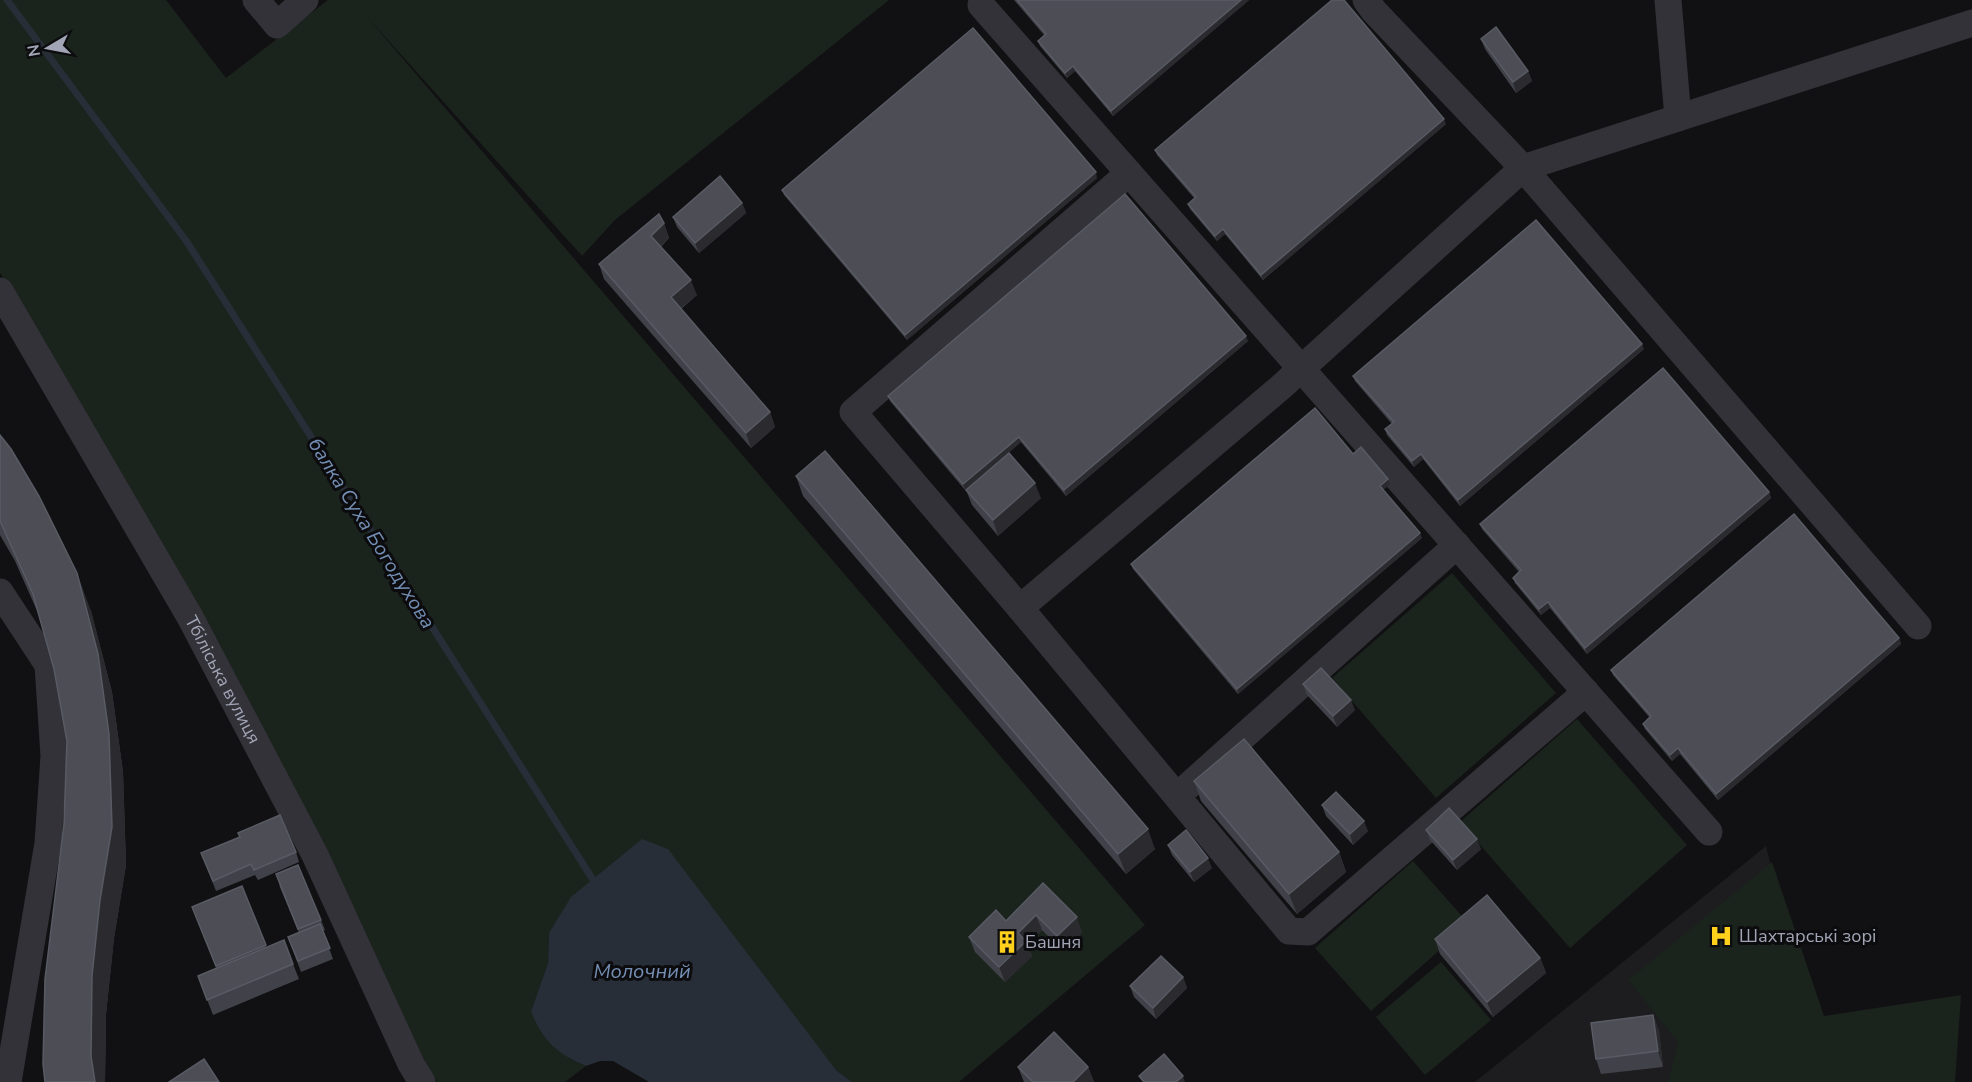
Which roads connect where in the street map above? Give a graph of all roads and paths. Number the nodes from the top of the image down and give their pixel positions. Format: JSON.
{"nodes":[{"id":1,"x":256,"y":0,"type":"edge"},
{"id":2,"x":305,"y":0,"type":"edge"},
{"id":3,"x":1366,"y":0,"type":"edge"},
{"id":4,"x":1668,"y":0,"type":"edge"},
{"id":5,"x":981,"y":5,"type":"dead end"},
{"id":6,"x":1972,"y":23,"type":"edge"},
{"id":7,"x":1678,"y":118,"type":"junction"},
{"id":8,"x":1523,"y":168,"type":"junction"},
{"id":9,"x":1129,"y":173,"type":"junction"},
{"id":10,"x":4,"y":308,"type":"edge"},
{"id":11,"x":1301,"y":368,"type":"junction"},
{"id":12,"x":1457,"y":545,"type":"junction"},
{"id":13,"x":0,"y":592,"type":"edge"},
{"id":14,"x":1020,"y":608,"type":"junction"},
{"id":15,"x":1918,"y":626,"type":"dead end"},
{"id":16,"x":1586,"y":692,"type":"junction"},
{"id":17,"x":1177,"y":796,"type":"junction"},
{"id":18,"x":1709,"y":832,"type":"dead end"},
{"id":19,"x":8,"y":1082,"type":"edge"},
{"id":20,"x":422,"y":1082,"type":"edge"}],
"edges":[{"from":1,"to":2,"type":"lane"},
{"from":3,"to":8,"type":"lane"},
{"from":4,"to":7,"type":"lane"},
{"from":5,"to":9,"type":"lane"},
{"from":6,"to":7,"type":"lane"},
{"from":7,"to":8,"type":"lane"},
{"from":8,"to":11,"type":"lane"},
{"from":8,"to":15,"type":"lane"},
{"from":9,"to":11,"type":"lane"},
{"from":9,"to":14,"type":"lane"},
{"from":10,"to":20,"type":"lane","name":"Тбіліська вулиця"},
{"from":11,"to":12,"type":"lane"},
{"from":11,"to":14,"type":"lane"},
{"from":12,"to":16,"type":"lane"},
{"from":12,"to":17,"type":"lane"},
{"from":13,"to":19,"type":"lane"},
{"from":14,"to":17,"type":"lane"},
{"from":16,"to":17,"type":"lane"},
{"from":16,"to":18,"type":"lane"}]}
